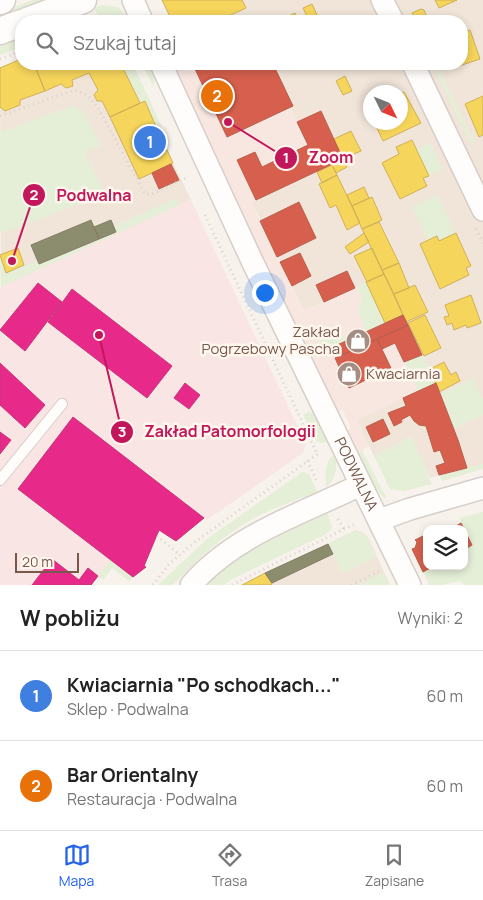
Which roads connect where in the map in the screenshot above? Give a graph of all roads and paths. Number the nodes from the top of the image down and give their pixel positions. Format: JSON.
{"nodes":[{"id":1,"x":83,"y":0,"type":"edge"},
{"id":2,"x":132,"y":0,"type":"edge"},
{"id":3,"x":382,"y":0,"type":"edge"},
{"id":4,"x":43,"y":15,"type":"edge"},
{"id":5,"x":139,"y":15,"type":"edge"},
{"id":6,"x":390,"y":15,"type":"edge"},
{"id":7,"x":15,"y":25,"type":"edge"},
{"id":8,"x":0,"y":31,"type":"edge"},
{"id":9,"x":15,"y":53,"type":"edge"},
{"id":10,"x":0,"y":59,"type":"edge"},
{"id":11,"x":164,"y":70,"type":"edge"},
{"id":12,"x":416,"y":70,"type":"edge"},
{"id":13,"x":0,"y":116,"type":"edge"},
{"id":14,"x":166,"y":128,"type":"dead end"},
{"id":15,"x":156,"y":133,"type":"dead end"},
{"id":16,"x":188,"y":177,"type":"dead end"},
{"id":17,"x":483,"y":210,"type":"edge"},
{"id":18,"x":62,"y":404,"type":"dead end"},
{"id":19,"x":340,"y":442,"type":"junction"},
{"id":20,"x":0,"y":480,"type":"edge"},
{"id":21,"x":360,"y":485,"type":"junction"},
{"id":22,"x":483,"y":488,"type":"edge"},
{"id":23,"x":379,"y":520,"type":"junction"},
{"id":24,"x":355,"y":524,"type":"dead end"},
{"id":25,"x":157,"y":536,"type":"dead end"},
{"id":26,"x":180,"y":555,"type":"junction"},
{"id":27,"x":386,"y":568,"type":"dead end"},
{"id":28,"x":153,"y":585,"type":"edge"},
{"id":29,"x":191,"y":585,"type":"edge"},
{"id":30,"x":232,"y":585,"type":"edge"},
{"id":31,"x":351,"y":585,"type":"edge"},
{"id":32,"x":410,"y":585,"type":"edge"}],
"edges":[{"from":1,"to":4,"type":"street"},
{"from":2,"to":5,"type":"street"},
{"from":3,"to":6,"type":"street"},
{"from":7,"to":8,"type":"street"},
{"from":9,"to":10,"type":"path"},
{"from":11,"to":19,"type":"street","name":"PODWALNA"},
{"from":12,"to":17,"type":"street"},
{"from":13,"to":16,"type":"path"},
{"from":14,"to":15,"type":"path"},
{"from":18,"to":20,"type":"lane"},
{"from":19,"to":21,"type":"street","name":"PODWALNA"},
{"from":19,"to":26,"type":"path"},
{"from":21,"to":23,"type":"street","name":"PODWALNA"},
{"from":21,"to":29,"type":"street"},
{"from":22,"to":23,"type":"street"},
{"from":23,"to":32,"type":"street","name":"PODWALNA"},
{"from":24,"to":30,"type":"path"},
{"from":25,"to":26,"type":"path"},
{"from":26,"to":28,"type":"path"},
{"from":27,"to":31,"type":"path"}]}
